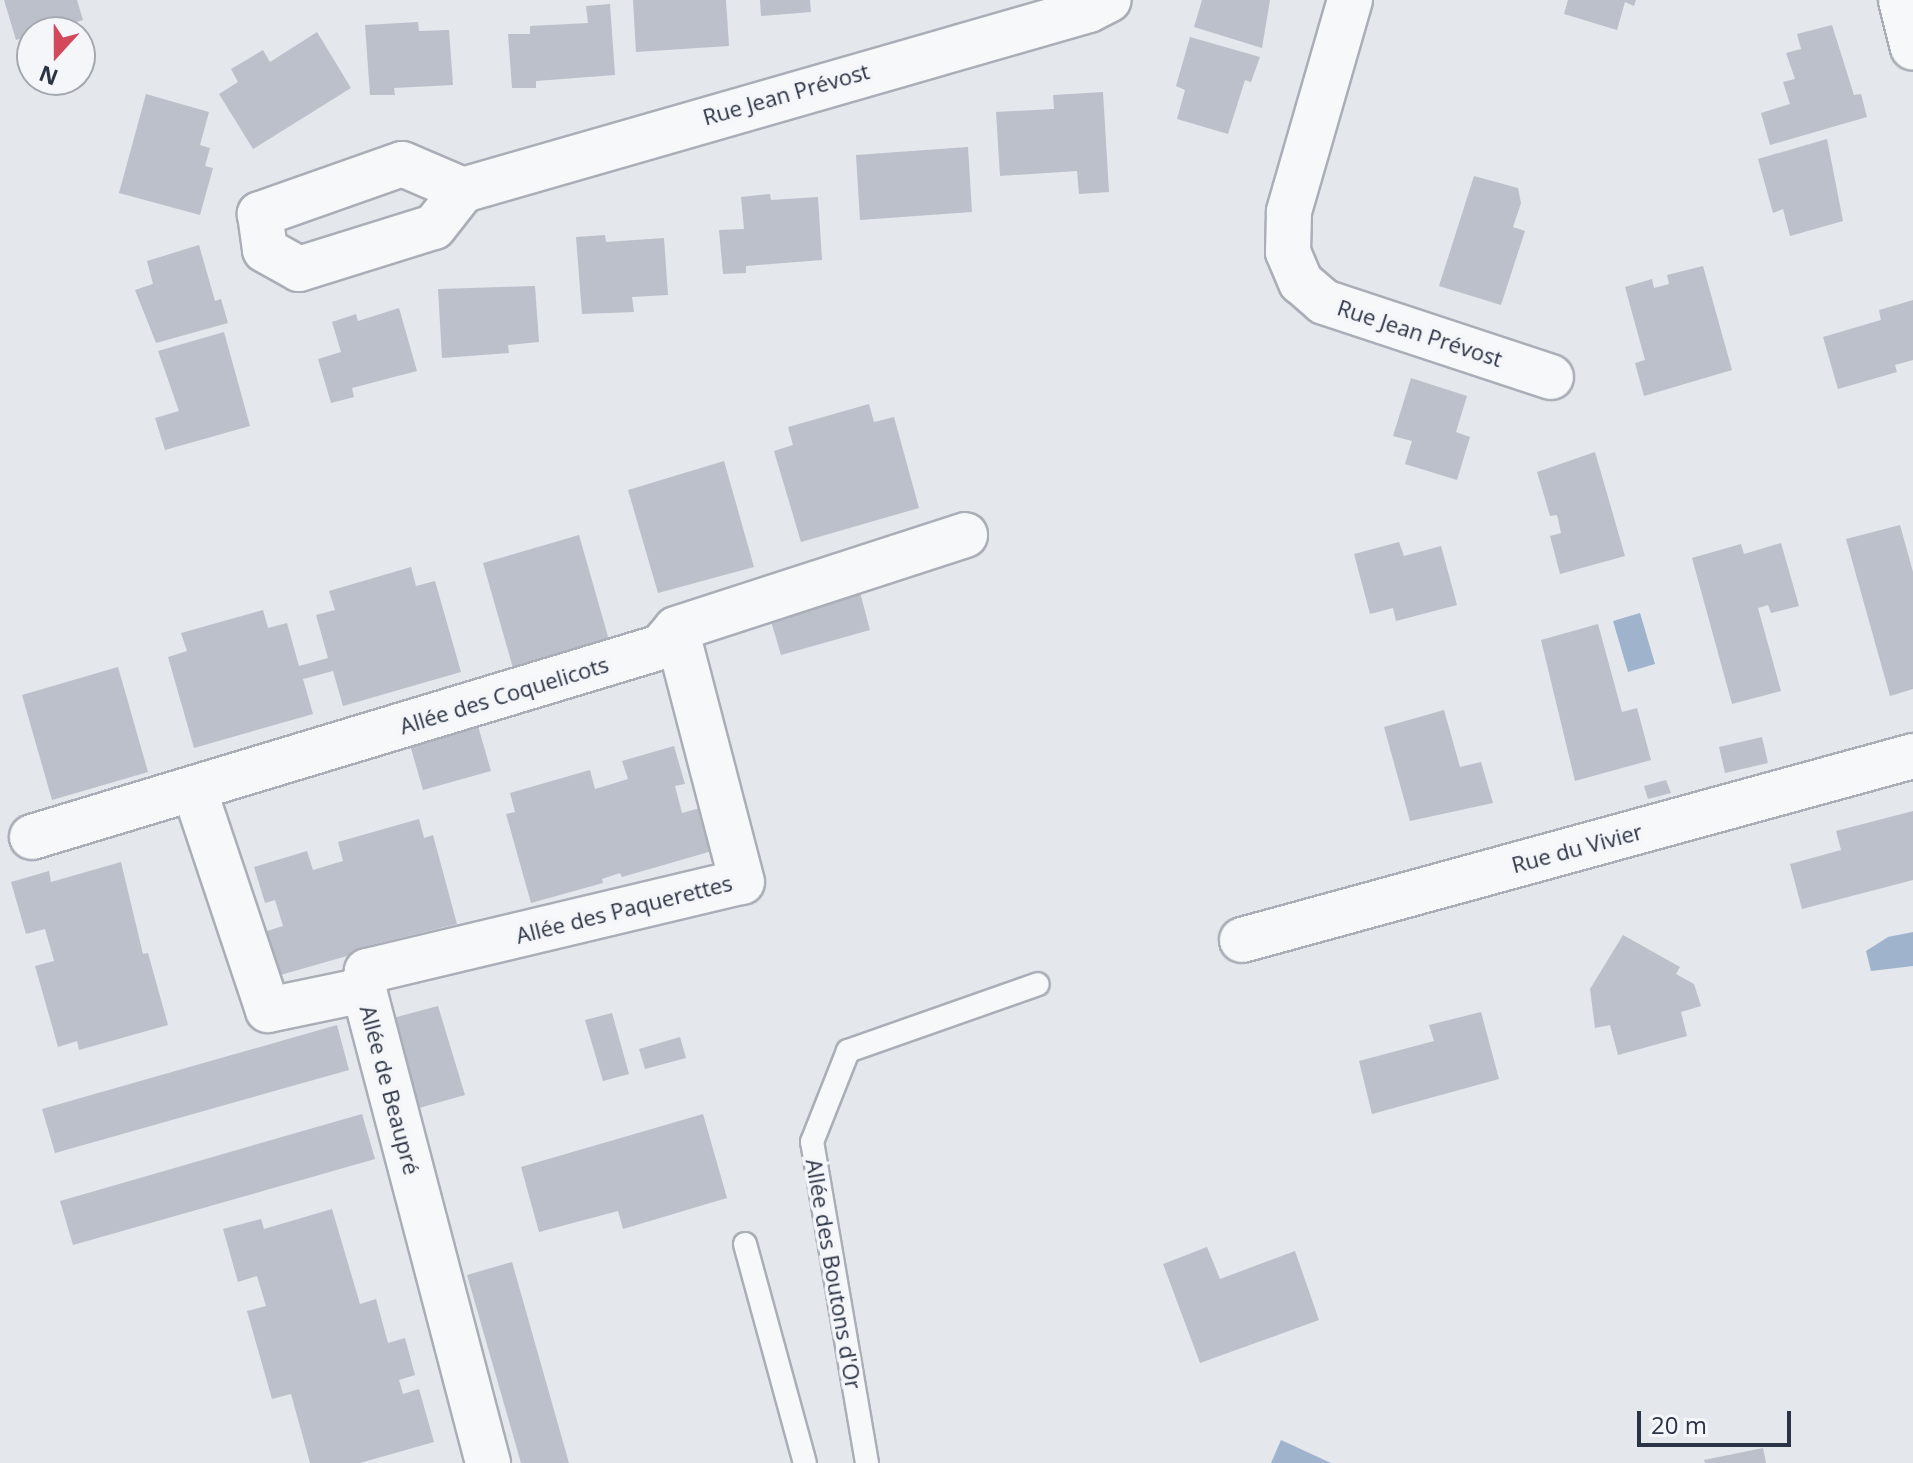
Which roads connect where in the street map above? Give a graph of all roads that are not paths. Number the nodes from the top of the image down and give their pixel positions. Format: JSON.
{"nodes":[{"id":1,"x":1109,"y":0,"type":"edge"},
{"id":2,"x":1350,"y":0,"type":"edge"},
{"id":3,"x":1901,"y":0,"type":"edge"},
{"id":4,"x":1913,"y":48,"type":"edge"},
{"id":5,"x":463,"y":190,"type":"dead end"},
{"id":6,"x":1551,"y":377,"type":"dead end"},
{"id":7,"x":965,"y":535,"type":"dead end"},
{"id":8,"x":676,"y":629,"type":"junction"},
{"id":9,"x":1913,"y":756,"type":"edge"},
{"id":10,"x":194,"y":789,"type":"junction"},
{"id":11,"x":32,"y":837,"type":"dead end"},
{"id":12,"x":1242,"y":940,"type":"dead end"},
{"id":13,"x":1038,"y":984,"type":"dead end"},
{"id":14,"x":364,"y":990,"type":"junction"},
{"id":15,"x":745,"y":1244,"type":"dead end"},
{"id":16,"x":488,"y":1463,"type":"edge"},
{"id":17,"x":805,"y":1463,"type":"edge"},
{"id":18,"x":867,"y":1463,"type":"edge"}],
"edges":[{"from":1,"to":5,"type":"street","name":"Rue Jean Prévost"},
{"from":2,"to":6,"type":"street","name":"Rue Jean Prévost"},
{"from":3,"to":4,"type":"street"},
{"from":7,"to":8,"type":"street","name":"Allée des Coquelicots"},
{"from":8,"to":10,"type":"street","name":"Allée des Coquelicots"},
{"from":8,"to":14,"type":"street","name":"Allée des Paquerettes"},
{"from":9,"to":12,"type":"street","name":"Rue du Vivier"},
{"from":10,"to":11,"type":"street","name":"Allée des Coquelicots"},
{"from":10,"to":14,"type":"street","name":"Allée de Beaupré"},
{"from":13,"to":18,"type":"lane","name":"Allée des Boutons d'Or"},
{"from":14,"to":16,"type":"street","name":"Allée de Beaupré"},
{"from":15,"to":17,"type":"lane"}]}
